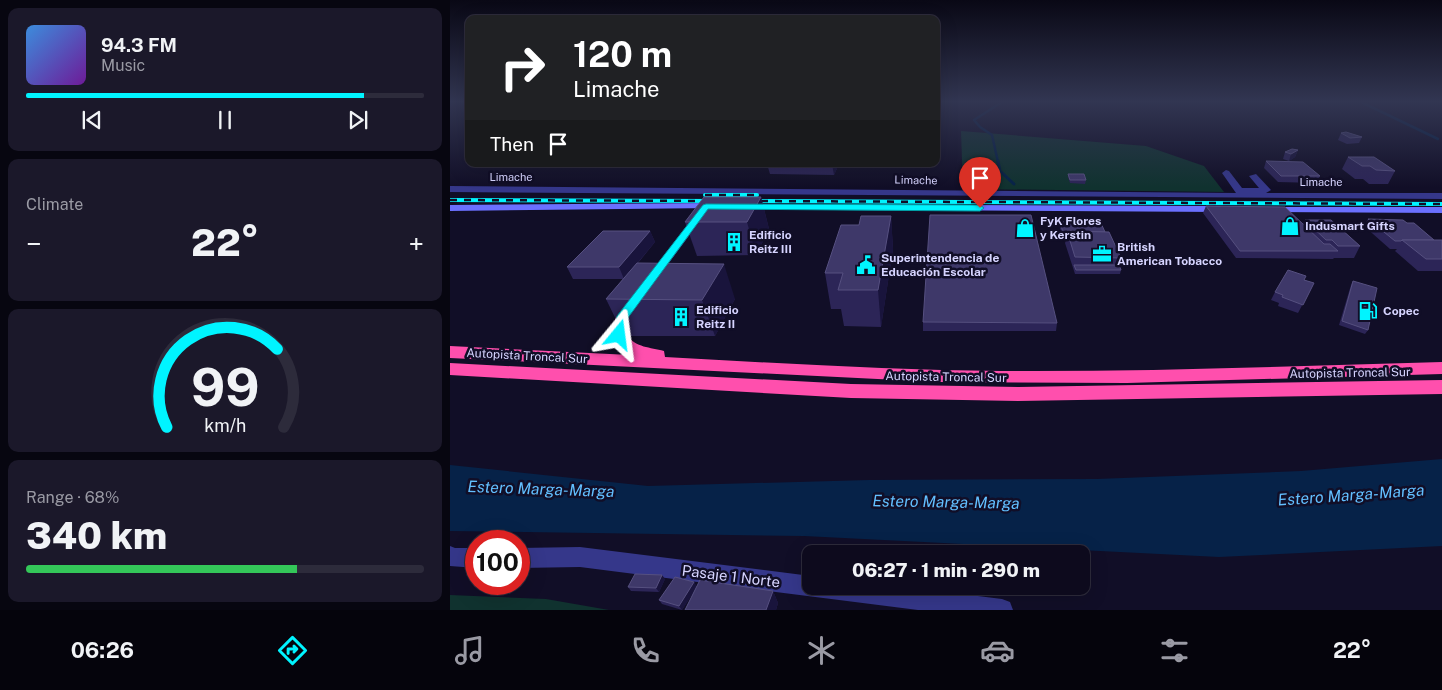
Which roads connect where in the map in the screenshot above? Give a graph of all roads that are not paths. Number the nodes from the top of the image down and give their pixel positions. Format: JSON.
{"nodes":[{"id":1,"x":1226,"y":173,"type":"dead end"},
{"id":2,"x":1253,"y":176,"type":"dead end"},
{"id":3,"x":450,"y":189,"type":"edge"},
{"id":4,"x":1250,"y":193,"type":"junction"},
{"id":5,"x":1442,"y":196,"type":"edge"},
{"id":6,"x":706,"y":206,"type":"junction"},
{"id":7,"x":450,"y":208,"type":"edge"},
{"id":8,"x":1226,"y":209,"type":"edge"},
{"id":9,"x":1266,"y":210,"type":"edge"},
{"id":10,"x":1442,"y":210,"type":"edge"},
{"id":11,"x":645,"y":287,"type":"edge"},
{"id":12,"x":624,"y":315,"type":"edge"},
{"id":13,"x":450,"y":352,"type":"edge"},
{"id":14,"x":718,"y":366,"type":"junction"},
{"id":15,"x":450,"y":368,"type":"edge"},
{"id":16,"x":1442,"y":368,"type":"edge"},
{"id":17,"x":1442,"y":387,"type":"edge"},
{"id":18,"x":450,"y":556,"type":"edge"},
{"id":19,"x":465,"y":558,"type":"edge"},
{"id":20,"x":530,"y":558,"type":"edge"},
{"id":21,"x":1002,"y":610,"type":"edge"}],
"edges":[{"from":1,"to":4,"type":"street"},
{"from":2,"to":4,"type":"street"},
{"from":3,"to":4,"type":"street","name":"Limache"},
{"from":4,"to":5,"type":"street","name":"Limache"},
{"from":6,"to":7,"type":"main road"},
{"from":6,"to":8,"type":"main road"},
{"from":6,"to":11,"type":"street"},
{"from":9,"to":10,"type":"main road"},
{"from":12,"to":14,"type":"highway"},
{"from":13,"to":14,"type":"highway","name":"Autopista Troncal Sur"},
{"from":14,"to":16,"type":"highway","name":"Autopista Troncal Sur"},
{"from":15,"to":17,"type":"highway","name":"Autopista Troncal Sur"},
{"from":18,"to":19,"type":"street"},
{"from":20,"to":21,"type":"street","name":"Pasaje 1 Norte"}]}
